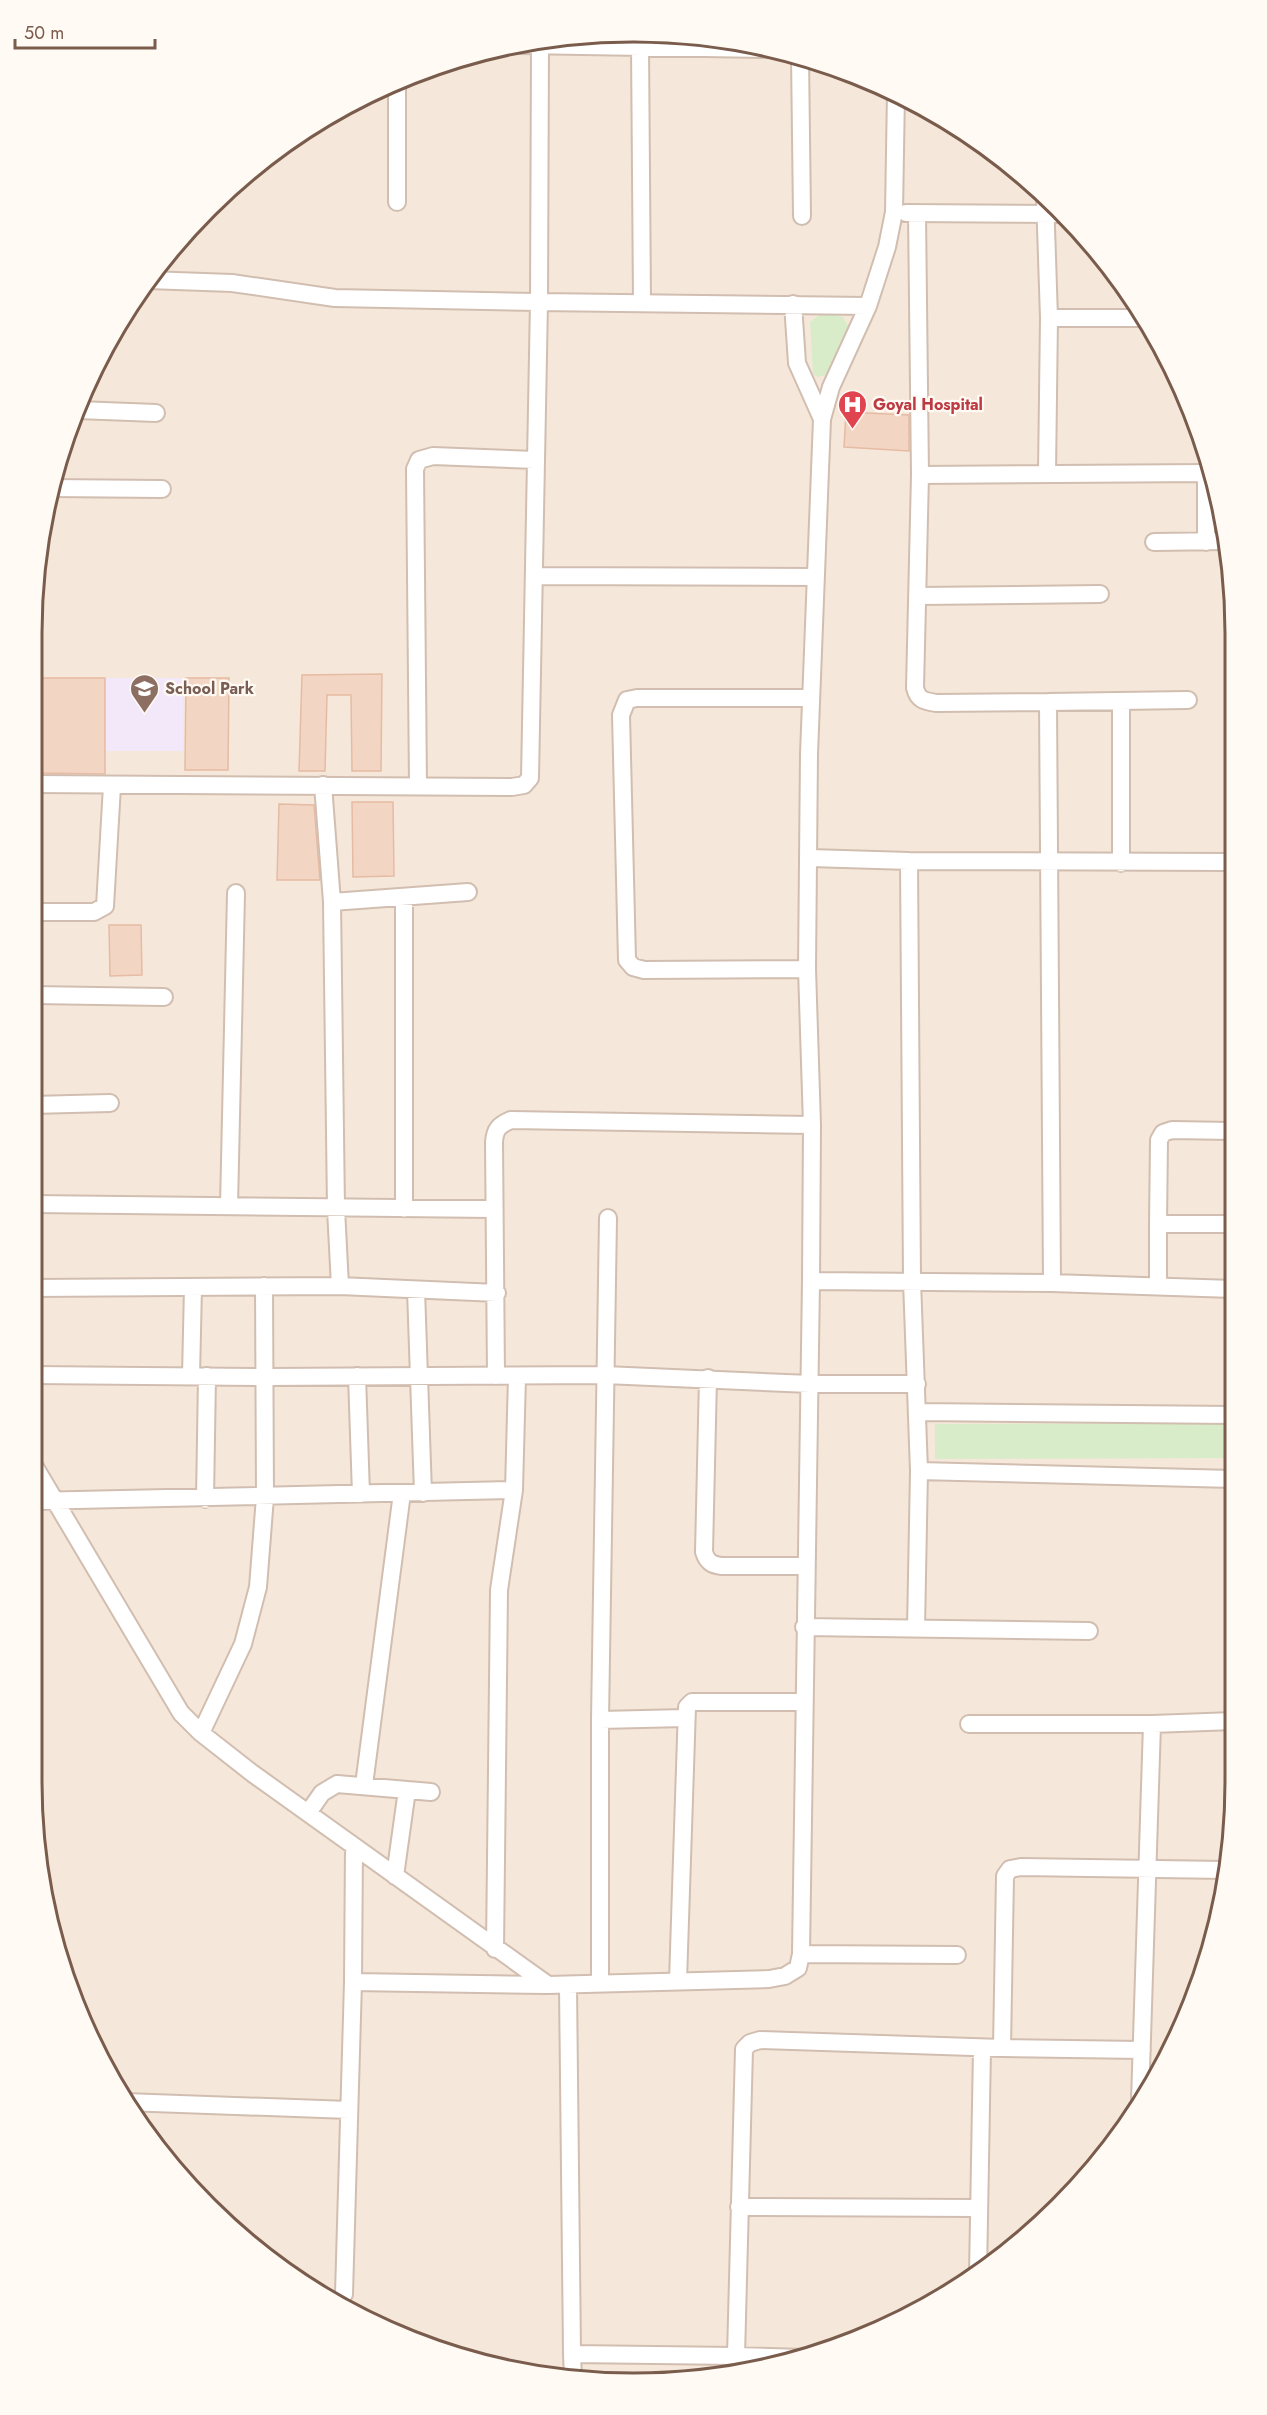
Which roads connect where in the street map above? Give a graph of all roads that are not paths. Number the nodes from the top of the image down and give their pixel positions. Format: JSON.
{"nodes":[{"id":1,"x":686,"y":44,"type":"edge"},
{"id":2,"x":576,"y":45,"type":"edge"},
{"id":3,"x":640,"y":45,"type":"junction"},
{"id":4,"x":540,"y":50,"type":"edge"},
{"id":5,"x":801,"y":66,"type":"edge"},
{"id":6,"x":397,"y":92,"type":"edge"},
{"id":7,"x":896,"y":103,"type":"edge"},
{"id":8,"x":397,"y":202,"type":"dead end"},
{"id":9,"x":1045,"y":208,"type":"edge"},
{"id":10,"x":894,"y":212,"type":"junction"},
{"id":11,"x":917,"y":213,"type":"junction"},
{"id":12,"x":1051,"y":214,"type":"edge"},
{"id":13,"x":802,"y":216,"type":"dead end"},
{"id":14,"x":159,"y":280,"type":"edge"},
{"id":15,"x":539,"y":302,"type":"junction"},
{"id":16,"x":642,"y":302,"type":"junction"},
{"id":17,"x":793,"y":304,"type":"junction"},
{"id":18,"x":868,"y":306,"type":"junction"},
{"id":19,"x":1049,"y":318,"type":"junction"},
{"id":20,"x":1133,"y":318,"type":"edge"},
{"id":21,"x":86,"y":410,"type":"edge"},
{"id":22,"x":156,"y":413,"type":"dead end"},
{"id":23,"x":822,"y":419,"type":"junction"},
{"id":24,"x":535,"y":460,"type":"junction"},
{"id":25,"x":1047,"y":473,"type":"junction"},
{"id":26,"x":1203,"y":473,"type":"edge"},
{"id":27,"x":920,"y":475,"type":"junction"},
{"id":28,"x":60,"y":488,"type":"edge"},
{"id":29,"x":1207,"y":488,"type":"edge"},
{"id":30,"x":162,"y":489,"type":"dead end"},
{"id":31,"x":1218,"y":541,"type":"edge"},
{"id":32,"x":1155,"y":542,"type":"dead end"},
{"id":33,"x":1206,"y":542,"type":"junction"},
{"id":34,"x":534,"y":576,"type":"junction"},
{"id":35,"x":816,"y":577,"type":"junction"},
{"id":36,"x":1100,"y":594,"type":"dead end"},
{"id":37,"x":919,"y":596,"type":"junction"},
{"id":38,"x":811,"y":698,"type":"junction"},
{"id":39,"x":1188,"y":700,"type":"dead end"},
{"id":40,"x":1121,"y":701,"type":"junction"},
{"id":41,"x":1048,"y":702,"type":"junction"},
{"id":42,"x":42,"y":784,"type":"edge"},
{"id":43,"x":323,"y":785,"type":"junction"},
{"id":44,"x":418,"y":785,"type":"junction"},
{"id":45,"x":112,"y":786,"type":"junction"},
{"id":46,"x":810,"y":858,"type":"junction"},
{"id":47,"x":909,"y":861,"type":"junction"},
{"id":48,"x":1049,"y":861,"type":"junction"},
{"id":49,"x":1121,"y":862,"type":"junction"},
{"id":50,"x":1225,"y":862,"type":"edge"},
{"id":51,"x":468,"y":892,"type":"dead end"},
{"id":52,"x":236,"y":893,"type":"dead end"},
{"id":53,"x":404,"y":897,"type":"junction"},
{"id":54,"x":332,"y":902,"type":"junction"},
{"id":55,"x":42,"y":912,"type":"edge"},
{"id":56,"x":807,"y":969,"type":"junction"},
{"id":57,"x":42,"y":995,"type":"edge"},
{"id":58,"x":164,"y":997,"type":"dead end"},
{"id":59,"x":110,"y":1103,"type":"dead end"},
{"id":60,"x":42,"y":1105,"type":"edge"},
{"id":61,"x":812,"y":1125,"type":"junction"},
{"id":62,"x":1225,"y":1131,"type":"edge"},
{"id":63,"x":42,"y":1204,"type":"edge"},
{"id":64,"x":229,"y":1206,"type":"junction"},
{"id":65,"x":336,"y":1209,"type":"junction"},
{"id":66,"x":404,"y":1209,"type":"junction"},
{"id":67,"x":493,"y":1209,"type":"junction"},
{"id":68,"x":608,"y":1218,"type":"dead end"},
{"id":69,"x":1158,"y":1224,"type":"junction"},
{"id":70,"x":1225,"y":1224,"type":"edge"},
{"id":71,"x":811,"y":1281,"type":"junction"},
{"id":72,"x":912,"y":1281,"type":"junction"},
{"id":73,"x":1052,"y":1283,"type":"junction"},
{"id":74,"x":264,"y":1286,"type":"junction"},
{"id":75,"x":340,"y":1286,"type":"junction"},
{"id":76,"x":1158,"y":1286,"type":"junction"},
{"id":77,"x":193,"y":1287,"type":"junction"},
{"id":78,"x":42,"y":1288,"type":"edge"},
{"id":79,"x":1225,"y":1288,"type":"edge"},
{"id":80,"x":416,"y":1290,"type":"junction"},
{"id":81,"x":497,"y":1293,"type":"junction"},
{"id":82,"x":42,"y":1375,"type":"edge"},
{"id":83,"x":420,"y":1375,"type":"junction"},
{"id":84,"x":605,"y":1375,"type":"junction"},
{"id":85,"x":199,"y":1376,"type":"junction"},
{"id":86,"x":357,"y":1376,"type":"junction"},
{"id":87,"x":496,"y":1376,"type":"junction"},
{"id":88,"x":517,"y":1376,"type":"junction"},
{"id":89,"x":267,"y":1377,"type":"junction"},
{"id":90,"x":708,"y":1378,"type":"junction"},
{"id":91,"x":810,"y":1384,"type":"junction"},
{"id":92,"x":917,"y":1384,"type":"junction"},
{"id":93,"x":918,"y":1412,"type":"junction"},
{"id":94,"x":1225,"y":1415,"type":"edge"},
{"id":95,"x":919,"y":1471,"type":"junction"},
{"id":96,"x":1225,"y":1479,"type":"edge"},
{"id":97,"x":42,"y":1480,"type":"edge"},
{"id":98,"x":513,"y":1490,"type":"junction"},
{"id":99,"x":402,"y":1493,"type":"junction"},
{"id":100,"x":423,"y":1493,"type":"junction"},
{"id":101,"x":361,"y":1494,"type":"junction"},
{"id":102,"x":265,"y":1497,"type":"junction"},
{"id":103,"x":205,"y":1499,"type":"junction"},
{"id":104,"x":53,"y":1500,"type":"junction"},
{"id":105,"x":42,"y":1501,"type":"edge"},
{"id":106,"x":806,"y":1566,"type":"junction"},
{"id":107,"x":804,"y":1627,"type":"junction"},
{"id":108,"x":915,"y":1628,"type":"junction"},
{"id":109,"x":1089,"y":1632,"type":"dead end"},
{"id":110,"x":803,"y":1702,"type":"junction"},
{"id":111,"x":685,"y":1718,"type":"junction"},
{"id":112,"x":600,"y":1720,"type":"junction"},
{"id":113,"x":1225,"y":1721,"type":"edge"},
{"id":114,"x":969,"y":1724,"type":"dead end"},
{"id":115,"x":1152,"y":1724,"type":"junction"},
{"id":116,"x":201,"y":1733,"type":"junction"},
{"id":117,"x":364,"y":1785,"type":"junction"},
{"id":118,"x":407,"y":1790,"type":"junction"},
{"id":119,"x":431,"y":1792,"type":"dead end"},
{"id":120,"x":308,"y":1813,"type":"junction"},
{"id":121,"x":354,"y":1847,"type":"junction"},
{"id":122,"x":1149,"y":1868,"type":"junction"},
{"id":123,"x":1218,"y":1870,"type":"edge"},
{"id":124,"x":395,"y":1876,"type":"junction"},
{"id":125,"x":495,"y":1949,"type":"junction"},
{"id":126,"x":801,"y":1954,"type":"junction"},
{"id":127,"x":957,"y":1954,"type":"dead end"},
{"id":128,"x":678,"y":1981,"type":"junction"},
{"id":129,"x":353,"y":1982,"type":"junction"},
{"id":130,"x":600,"y":1984,"type":"junction"},
{"id":131,"x":548,"y":1985,"type":"junction"},
{"id":132,"x":568,"y":1985,"type":"junction"},
{"id":133,"x":982,"y":2048,"type":"junction"},
{"id":134,"x":1002,"y":2048,"type":"junction"},
{"id":135,"x":1142,"y":2050,"type":"junction"},
{"id":136,"x":1141,"y":2085,"type":"edge"},
{"id":137,"x":137,"y":2102,"type":"edge"},
{"id":138,"x":349,"y":2110,"type":"junction"},
{"id":139,"x":739,"y":2207,"type":"junction"},
{"id":140,"x":979,"y":2208,"type":"junction"},
{"id":141,"x":978,"y":2262,"type":"edge"},
{"id":142,"x":343,"y":2296,"type":"edge"},
{"id":143,"x":572,"y":2354,"type":"junction"},
{"id":144,"x":736,"y":2356,"type":"junction"},
{"id":145,"x":770,"y":2357,"type":"edge"},
{"id":146,"x":573,"y":2370,"type":"edge"}],
"edges":[{"from":1,"to":3,"type":"street"},
{"from":2,"to":3,"type":"street"},
{"from":3,"to":16,"type":"street"},
{"from":4,"to":15,"type":"street"},
{"from":5,"to":13,"type":"street"},
{"from":6,"to":8,"type":"street"},
{"from":7,"to":10,"type":"street"},
{"from":9,"to":11,"type":"street"},
{"from":10,"to":11,"type":"street"},
{"from":10,"to":18,"type":"street"},
{"from":11,"to":27,"type":"street"},
{"from":12,"to":19,"type":"street"},
{"from":14,"to":15,"type":"street"},
{"from":15,"to":16,"type":"street"},
{"from":15,"to":24,"type":"street"},
{"from":16,"to":17,"type":"street"},
{"from":17,"to":18,"type":"street"},
{"from":17,"to":23,"type":"street"},
{"from":18,"to":23,"type":"street"},
{"from":19,"to":20,"type":"street"},
{"from":19,"to":25,"type":"street"},
{"from":21,"to":22,"type":"street"},
{"from":23,"to":35,"type":"street"},
{"from":24,"to":34,"type":"street"},
{"from":24,"to":44,"type":"street"},
{"from":25,"to":26,"type":"street"},
{"from":25,"to":27,"type":"street"},
{"from":27,"to":37,"type":"street"},
{"from":28,"to":30,"type":"street"},
{"from":29,"to":33,"type":"street"},
{"from":31,"to":33,"type":"street"},
{"from":32,"to":33,"type":"street"},
{"from":34,"to":35,"type":"street"},
{"from":34,"to":44,"type":"street"},
{"from":35,"to":38,"type":"street"},
{"from":36,"to":37,"type":"street"},
{"from":37,"to":41,"type":"street"},
{"from":38,"to":46,"type":"street"},
{"from":38,"to":56,"type":"street"},
{"from":39,"to":40,"type":"street"},
{"from":40,"to":41,"type":"street"},
{"from":40,"to":49,"type":"street"},
{"from":41,"to":48,"type":"street"},
{"from":42,"to":45,"type":"street"},
{"from":43,"to":44,"type":"street"},
{"from":43,"to":45,"type":"street"},
{"from":43,"to":54,"type":"street"},
{"from":45,"to":55,"type":"street"},
{"from":46,"to":47,"type":"street"},
{"from":46,"to":56,"type":"street"},
{"from":47,"to":48,"type":"street"},
{"from":47,"to":72,"type":"street"},
{"from":48,"to":49,"type":"street"},
{"from":48,"to":73,"type":"street"},
{"from":49,"to":50,"type":"street"},
{"from":51,"to":53,"type":"street"},
{"from":52,"to":64,"type":"street"},
{"from":53,"to":54,"type":"street"},
{"from":53,"to":66,"type":"street"},
{"from":54,"to":65,"type":"street"},
{"from":56,"to":61,"type":"street"},
{"from":57,"to":58,"type":"street"},
{"from":59,"to":60,"type":"street"},
{"from":61,"to":67,"type":"street"},
{"from":61,"to":71,"type":"street"},
{"from":62,"to":69,"type":"street"},
{"from":63,"to":64,"type":"street"},
{"from":64,"to":65,"type":"street"},
{"from":65,"to":66,"type":"street"},
{"from":65,"to":75,"type":"street"},
{"from":66,"to":67,"type":"street"},
{"from":67,"to":81,"type":"street"},
{"from":68,"to":84,"type":"street"},
{"from":69,"to":70,"type":"street"},
{"from":69,"to":76,"type":"street"},
{"from":71,"to":72,"type":"street"},
{"from":71,"to":91,"type":"street"},
{"from":72,"to":73,"type":"street"},
{"from":72,"to":92,"type":"street"},
{"from":73,"to":76,"type":"street"},
{"from":74,"to":75,"type":"street"},
{"from":74,"to":77,"type":"street"},
{"from":74,"to":89,"type":"street"},
{"from":75,"to":80,"type":"street"},
{"from":76,"to":79,"type":"street"},
{"from":77,"to":78,"type":"street"},
{"from":77,"to":85,"type":"street"},
{"from":80,"to":81,"type":"street"},
{"from":80,"to":83,"type":"street"},
{"from":81,"to":87,"type":"street"},
{"from":82,"to":85,"type":"street"},
{"from":83,"to":86,"type":"street"},
{"from":83,"to":87,"type":"street"},
{"from":83,"to":100,"type":"street"},
{"from":84,"to":88,"type":"street"},
{"from":84,"to":90,"type":"street"},
{"from":84,"to":112,"type":"street"},
{"from":85,"to":89,"type":"street"},
{"from":85,"to":103,"type":"street"},
{"from":86,"to":89,"type":"street"},
{"from":86,"to":101,"type":"street"},
{"from":87,"to":88,"type":"street"},
{"from":88,"to":98,"type":"street"},
{"from":89,"to":102,"type":"street"},
{"from":90,"to":91,"type":"street"},
{"from":90,"to":106,"type":"street"},
{"from":91,"to":92,"type":"street"},
{"from":91,"to":106,"type":"street"},
{"from":92,"to":93,"type":"street"},
{"from":93,"to":94,"type":"street"},
{"from":93,"to":95,"type":"street"},
{"from":95,"to":96,"type":"street"},
{"from":95,"to":108,"type":"street"},
{"from":97,"to":104,"type":"street"},
{"from":98,"to":100,"type":"street"},
{"from":98,"to":125,"type":"street"},
{"from":99,"to":100,"type":"street"},
{"from":99,"to":101,"type":"street"},
{"from":99,"to":117,"type":"street"},
{"from":101,"to":102,"type":"street"},
{"from":102,"to":103,"type":"street"},
{"from":102,"to":116,"type":"street"},
{"from":103,"to":104,"type":"street"},
{"from":104,"to":105,"type":"street"},
{"from":104,"to":116,"type":"street"},
{"from":106,"to":107,"type":"street"},
{"from":107,"to":108,"type":"street"},
{"from":107,"to":110,"type":"street"},
{"from":108,"to":109,"type":"street"},
{"from":110,"to":111,"type":"street"},
{"from":110,"to":126,"type":"street"},
{"from":111,"to":112,"type":"street"},
{"from":111,"to":128,"type":"street"},
{"from":112,"to":130,"type":"street"},
{"from":113,"to":115,"type":"street"},
{"from":114,"to":115,"type":"street"},
{"from":115,"to":122,"type":"street"},
{"from":116,"to":120,"type":"street"},
{"from":117,"to":118,"type":"street"},
{"from":117,"to":120,"type":"street"},
{"from":118,"to":119,"type":"street"},
{"from":118,"to":124,"type":"street"},
{"from":120,"to":121,"type":"street"},
{"from":121,"to":124,"type":"street"},
{"from":121,"to":129,"type":"street"},
{"from":122,"to":123,"type":"street"},
{"from":122,"to":134,"type":"street"},
{"from":122,"to":135,"type":"street"},
{"from":124,"to":125,"type":"street"},
{"from":125,"to":131,"type":"street"},
{"from":126,"to":127,"type":"street"},
{"from":126,"to":128,"type":"street"},
{"from":128,"to":130,"type":"street"},
{"from":129,"to":131,"type":"street"},
{"from":129,"to":138,"type":"street"},
{"from":130,"to":132,"type":"street"},
{"from":131,"to":132,"type":"street"},
{"from":132,"to":143,"type":"street"},
{"from":133,"to":134,"type":"street"},
{"from":133,"to":139,"type":"street"},
{"from":133,"to":140,"type":"street"},
{"from":134,"to":135,"type":"street"},
{"from":135,"to":136,"type":"street"},
{"from":137,"to":138,"type":"street"},
{"from":138,"to":142,"type":"street"},
{"from":139,"to":140,"type":"street"},
{"from":139,"to":144,"type":"street"},
{"from":140,"to":141,"type":"street"},
{"from":143,"to":144,"type":"street"},
{"from":143,"to":146,"type":"street"},
{"from":144,"to":145,"type":"street"}]}
